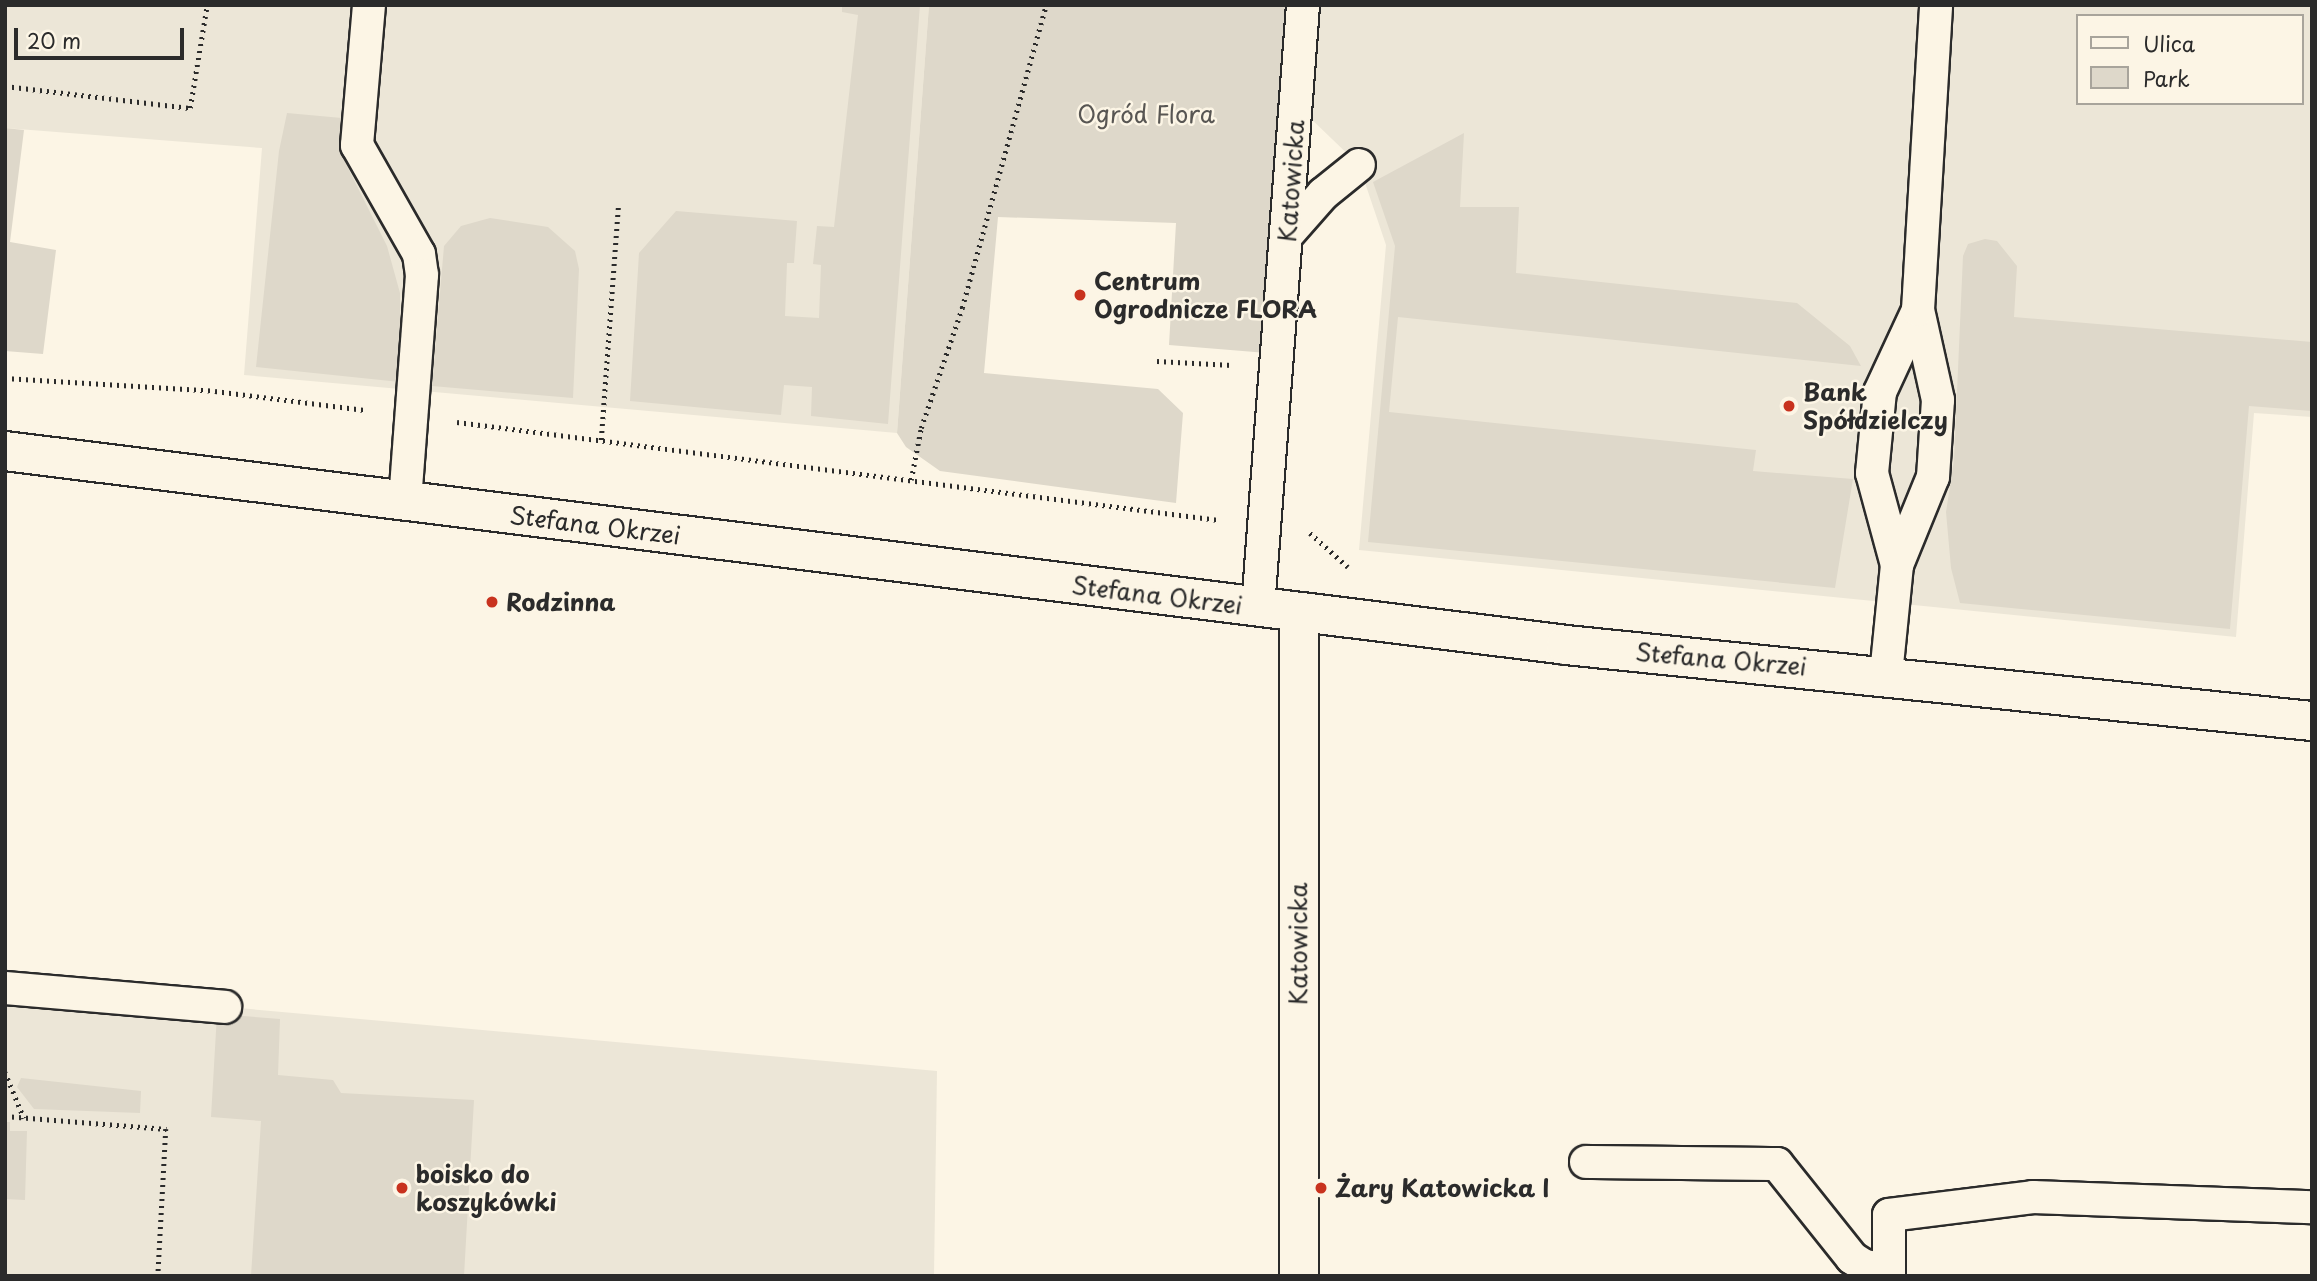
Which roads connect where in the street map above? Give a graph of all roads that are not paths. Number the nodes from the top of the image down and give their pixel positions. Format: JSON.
{"nodes":[{"id":1,"x":369,"y":5,"type":"edge"},
{"id":2,"x":1303,"y":5,"type":"edge"},
{"id":3,"x":1936,"y":5,"type":"edge"},
{"id":4,"x":1359,"y":165,"type":"dead end"},
{"id":5,"x":1287,"y":235,"type":"junction"},
{"id":6,"x":1917,"y":310,"type":"junction"},
{"id":7,"x":5,"y":451,"type":"edge"},
{"id":8,"x":405,"y":500,"type":"junction"},
{"id":9,"x":1897,"y":565,"type":"junction"},
{"id":10,"x":1258,"y":608,"type":"junction"},
{"id":11,"x":1299,"y":612,"type":"junction"},
{"id":12,"x":1886,"y":675,"type":"junction"},
{"id":13,"x":2312,"y":721,"type":"edge"},
{"id":14,"x":5,"y":988,"type":"edge"},
{"id":15,"x":225,"y":1007,"type":"dead end"},
{"id":16,"x":1586,"y":1162,"type":"dead end"},
{"id":17,"x":2312,"y":1207,"type":"edge"},
{"id":18,"x":1889,"y":1273,"type":"edge"},
{"id":19,"x":1300,"y":1276,"type":"edge"}],
"edges":[{"from":1,"to":8,"type":"lane"},
{"from":2,"to":5,"type":"lane","name":"Katowicka"},
{"from":3,"to":6,"type":"lane"},
{"from":4,"to":5,"type":"lane"},
{"from":5,"to":10,"type":"lane","name":"Katowicka"},
{"from":6,"to":9,"type":"lane"},
{"from":6,"to":9,"type":"lane"},
{"from":7,"to":8,"type":"street","name":"Stefana Okrzei"},
{"from":8,"to":10,"type":"street","name":"Stefana Okrzei"},
{"from":9,"to":12,"type":"lane"},
{"from":10,"to":11,"type":"street","name":"Stefana Okrzei"},
{"from":11,"to":12,"type":"street","name":"Stefana Okrzei"},
{"from":11,"to":19,"type":"street","name":"Katowicka"},
{"from":12,"to":13,"type":"street","name":"Stefana Okrzei"},
{"from":14,"to":15,"type":"lane"},
{"from":16,"to":18,"type":"lane"},
{"from":17,"to":18,"type":"lane"}]}
